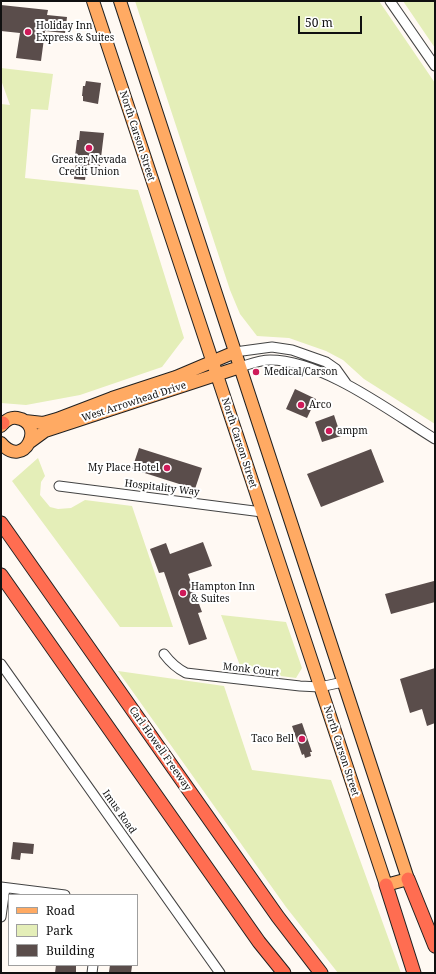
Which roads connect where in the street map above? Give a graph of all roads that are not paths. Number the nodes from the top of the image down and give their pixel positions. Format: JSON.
{"nodes":[{"id":1,"x":93,"y":1,"type":"edge"},
{"id":2,"x":120,"y":1,"type":"edge"},
{"id":3,"x":390,"y":1,"type":"edge"},
{"id":4,"x":435,"y":66,"type":"edge"},
{"id":5,"x":235,"y":352,"type":"junction"},
{"id":6,"x":212,"y":361,"type":"junction"},
{"id":7,"x":240,"y":367,"type":"junction"},
{"id":8,"x":217,"y":375,"type":"junction"},
{"id":9,"x":347,"y":384,"type":"junction"},
{"id":10,"x":25,"y":421,"type":"junction"},
{"id":11,"x":2,"y":424,"type":"edge"},
{"id":12,"x":435,"y":439,"type":"edge"},
{"id":13,"x":30,"y":442,"type":"junction"},
{"id":14,"x":2,"y":446,"type":"edge"},
{"id":15,"x":59,"y":486,"type":"dead end"},
{"id":16,"x":262,"y":512,"type":"junction"},
{"id":17,"x":1,"y":523,"type":"edge"},
{"id":18,"x":1,"y":575,"type":"edge"},
{"id":19,"x":164,"y":654,"type":"dead end"},
{"id":20,"x":1,"y":664,"type":"edge"},
{"id":21,"x":343,"y":682,"type":"junction"},
{"id":22,"x":320,"y":687,"type":"junction"},
{"id":23,"x":408,"y":879,"type":"junction"},
{"id":24,"x":386,"y":885,"type":"junction"},
{"id":25,"x":3,"y":887,"type":"edge"},
{"id":26,"x":57,"y":894,"type":"edge"},
{"id":27,"x":1,"y":918,"type":"edge"},
{"id":28,"x":435,"y":946,"type":"edge"},
{"id":29,"x":220,"y":973,"type":"edge"},
{"id":30,"x":284,"y":973,"type":"edge"},
{"id":31,"x":321,"y":973,"type":"edge"},
{"id":32,"x":414,"y":973,"type":"edge"}],
"edges":[{"from":1,"to":6,"type":"main road","name":"North Carson Street"},
{"from":2,"to":5,"type":"main road"},
{"from":3,"to":4,"type":"street"},
{"from":5,"to":6,"type":"main road","name":"West Arrowhead Drive"},
{"from":5,"to":7,"type":"main road"},
{"from":5,"to":9,"type":"street"},
{"from":6,"to":8,"type":"main road","name":"North Carson Street"},
{"from":6,"to":10,"type":"main road","name":"West Arrowhead Drive"},
{"from":7,"to":8,"type":"main road","name":"West Arrowhead Drive"},
{"from":7,"to":9,"type":"street"},
{"from":7,"to":21,"type":"main road"},
{"from":8,"to":13,"type":"main road","name":"West Arrowhead Drive"},
{"from":8,"to":16,"type":"main road","name":"North Carson Street"},
{"from":9,"to":12,"type":"street"},
{"from":10,"to":11,"type":"main road","name":"West Arrowhead Drive"},
{"from":10,"to":13,"type":"main road"},
{"from":13,"to":14,"type":"main road","name":"West Arrowhead Drive"},
{"from":15,"to":16,"type":"street","name":"Hospitality Way"},
{"from":16,"to":22,"type":"main road","name":"North Carson Street"},
{"from":17,"to":31,"type":"highway","name":"Carl Howell Freeway"},
{"from":18,"to":30,"type":"highway"},
{"from":19,"to":22,"type":"street","name":"Monk Court"},
{"from":20,"to":29,"type":"street","name":"Imus Road"},
{"from":21,"to":22,"type":"street","name":"Monk Court"},
{"from":21,"to":23,"type":"main road"},
{"from":22,"to":24,"type":"main road","name":"North Carson Street"},
{"from":23,"to":24,"type":"main road"},
{"from":23,"to":28,"type":"highway"},
{"from":24,"to":32,"type":"highway"},
{"from":25,"to":26,"type":"street"},
{"from":25,"to":27,"type":"street"}]}
